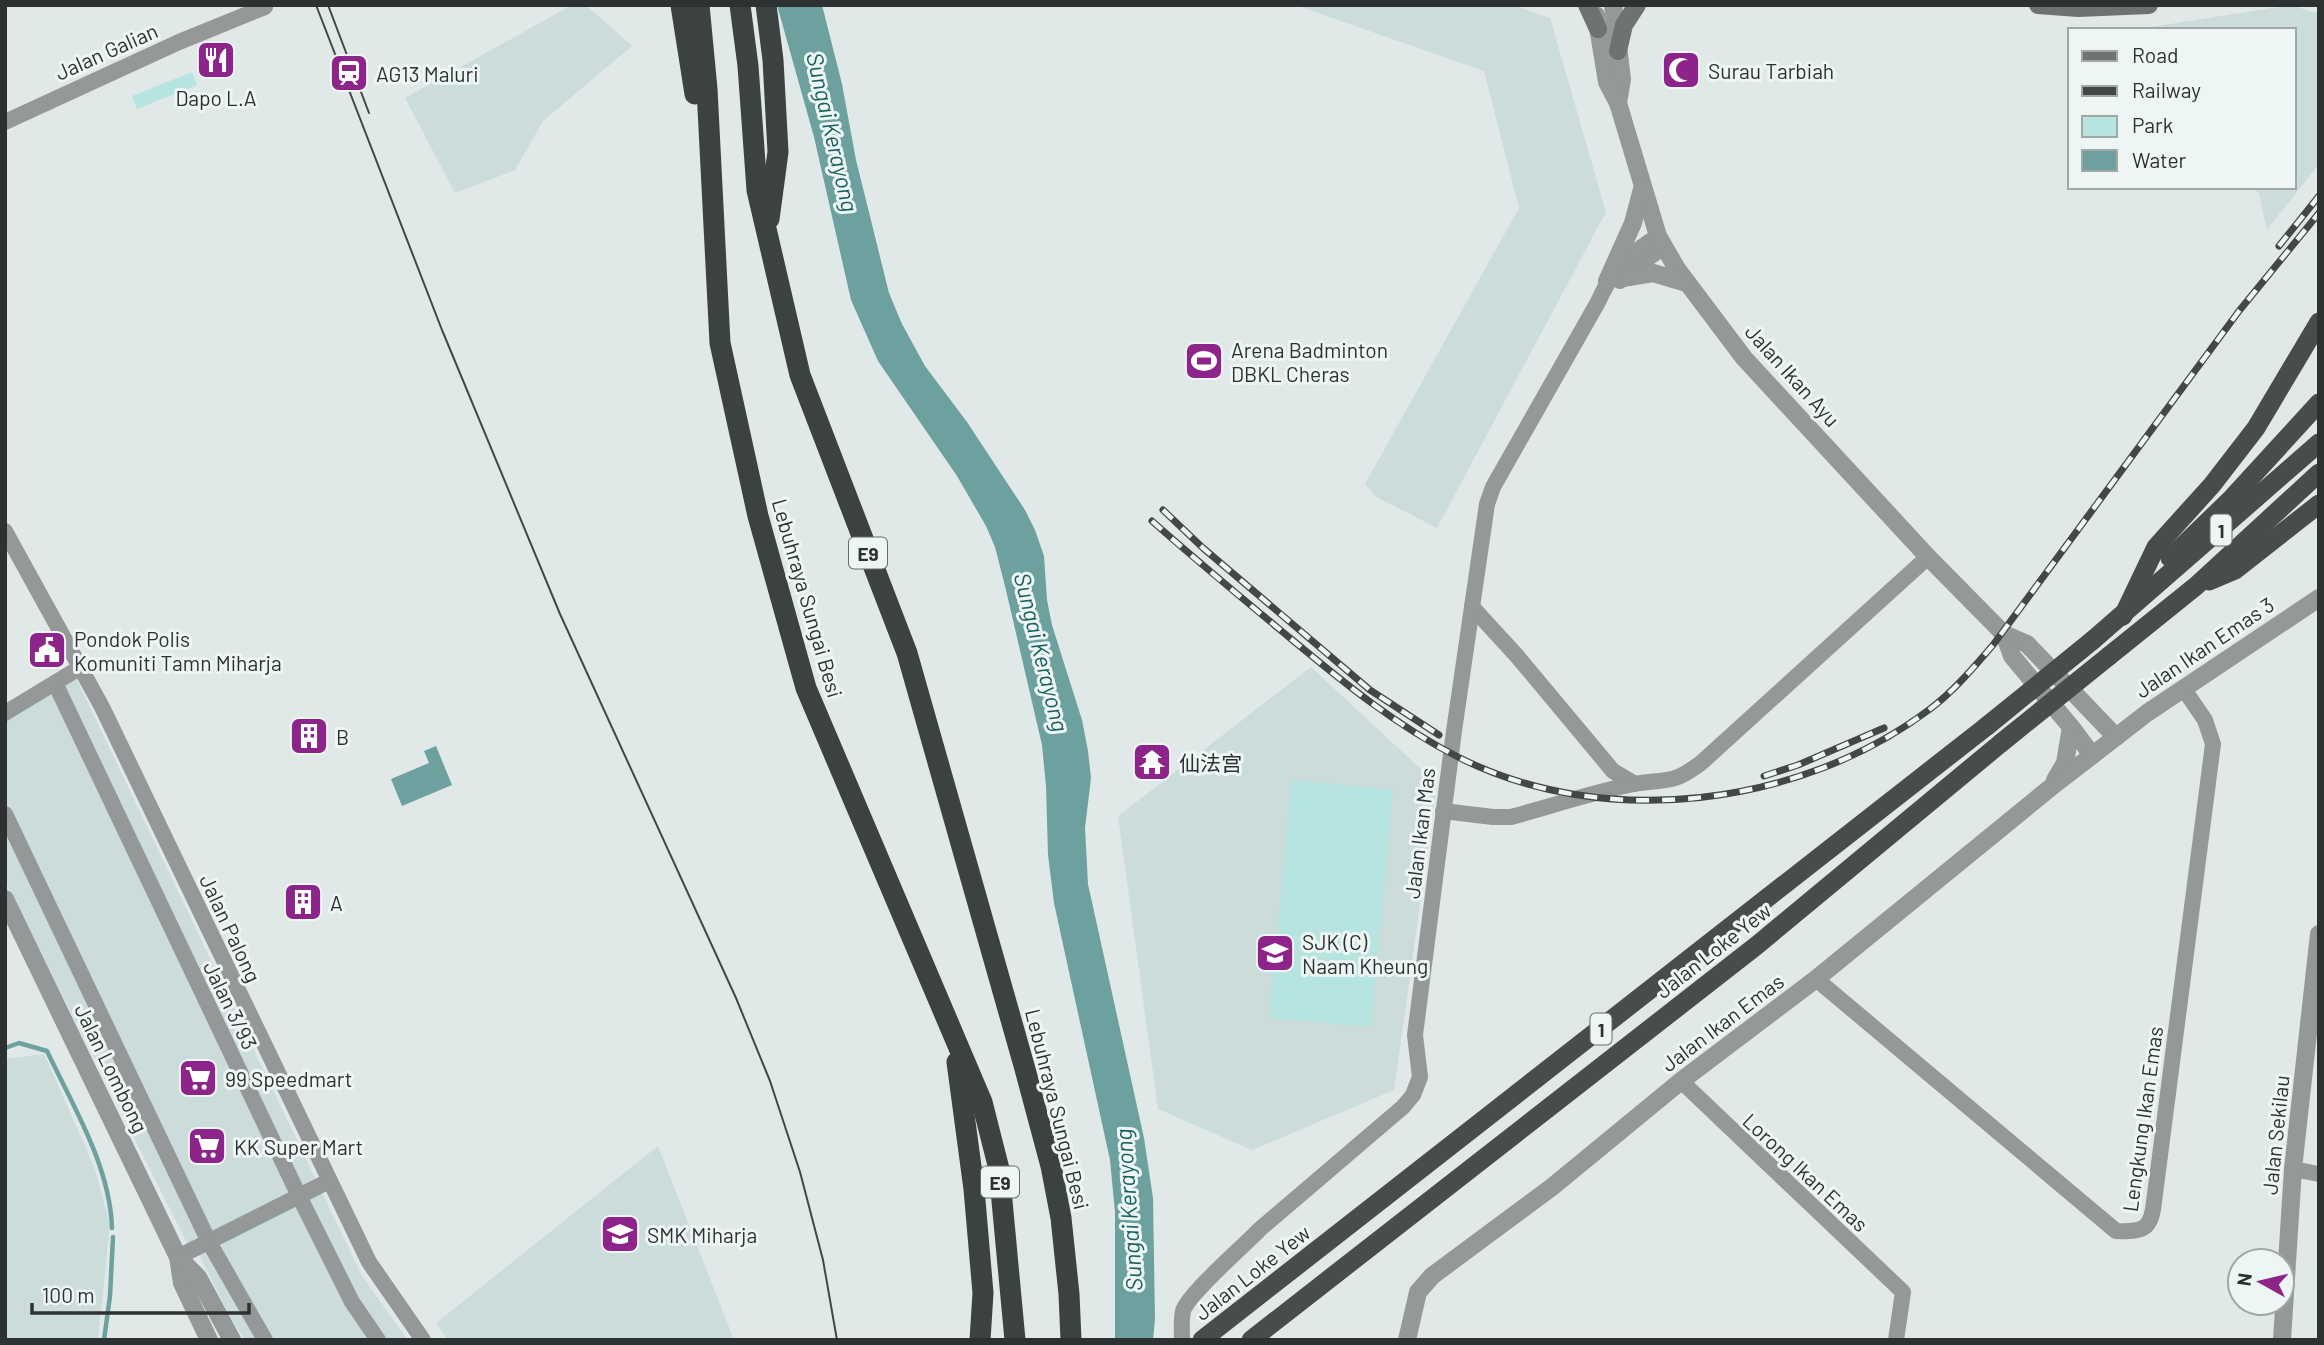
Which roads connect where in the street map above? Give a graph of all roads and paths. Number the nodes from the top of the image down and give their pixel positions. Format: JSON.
{"nodes":[{"id":1,"x":681,"y":5,"type":"edge"},
{"id":2,"x":699,"y":5,"type":"edge"},
{"id":3,"x":740,"y":5,"type":"edge"},
{"id":4,"x":766,"y":5,"type":"edge"},
{"id":5,"x":1587,"y":5,"type":"edge"},
{"id":6,"x":1595,"y":5,"type":"edge"},
{"id":7,"x":1613,"y":5,"type":"edge"},
{"id":8,"x":1637,"y":5,"type":"edge"},
{"id":9,"x":2038,"y":5,"type":"edge"},
{"id":10,"x":2149,"y":5,"type":"edge"},
{"id":11,"x":265,"y":7,"type":"edge"},
{"id":12,"x":1598,"y":29,"type":"junction"},
{"id":13,"x":1618,"y":51,"type":"junction"},
{"id":14,"x":1618,"y":103,"type":"junction"},
{"id":15,"x":5,"y":122,"type":"edge"},
{"id":16,"x":712,"y":182,"type":"junction"},
{"id":17,"x":1643,"y":185,"type":"junction"},
{"id":18,"x":766,"y":235,"type":"junction"},
{"id":19,"x":1661,"y":242,"type":"junction"},
{"id":20,"x":1615,"y":280,"type":"junction"},
{"id":21,"x":1687,"y":283,"type":"junction"},
{"id":22,"x":2319,"y":322,"type":"edge"},
{"id":23,"x":2319,"y":403,"type":"edge"},
{"id":24,"x":2319,"y":443,"type":"edge"},
{"id":25,"x":2319,"y":473,"type":"edge"},
{"id":26,"x":2319,"y":504,"type":"edge"},
{"id":27,"x":5,"y":531,"type":"edge"},
{"id":28,"x":9,"y":549,"type":"edge"},
{"id":29,"x":1928,"y":557,"type":"junction"},
{"id":30,"x":2196,"y":586,"type":"junction"},
{"id":31,"x":2319,"y":598,"type":"edge"},
{"id":32,"x":1472,"y":607,"type":"junction"},
{"id":33,"x":2123,"y":616,"type":"junction"},
{"id":34,"x":2004,"y":634,"type":"junction"},
{"id":35,"x":81,"y":667,"type":"junction"},
{"id":36,"x":55,"y":683,"type":"junction"},
{"id":37,"x":2183,"y":688,"type":"junction"},
{"id":38,"x":2092,"y":710,"type":"junction"},
{"id":39,"x":5,"y":713,"type":"edge"},
{"id":40,"x":2147,"y":713,"type":"junction"},
{"id":41,"x":2071,"y":727,"type":"junction"},
{"id":42,"x":2116,"y":737,"type":"junction"},
{"id":43,"x":2092,"y":755,"type":"junction"},
{"id":44,"x":1635,"y":784,"type":"junction"},
{"id":45,"x":2050,"y":788,"type":"junction"},
{"id":46,"x":1443,"y":811,"type":"junction"},
{"id":47,"x":5,"y":814,"type":"edge"},
{"id":48,"x":5,"y":899,"type":"edge"},
{"id":49,"x":2319,"y":934,"type":"edge"},
{"id":50,"x":1816,"y":979,"type":"junction"},
{"id":51,"x":953,"y":1032,"type":"junction"},
{"id":52,"x":1681,"y":1082,"type":"junction"},
{"id":53,"x":2293,"y":1169,"type":"junction"},
{"id":54,"x":2319,"y":1174,"type":"edge"},
{"id":55,"x":329,"y":1181,"type":"junction"},
{"id":56,"x":299,"y":1196,"type":"junction"},
{"id":57,"x":209,"y":1241,"type":"junction"},
{"id":58,"x":178,"y":1257,"type":"junction"},
{"id":59,"x":1208,"y":1335,"type":"edge"},
{"id":60,"x":209,"y":1340,"type":"edge"},
{"id":61,"x":232,"y":1340,"type":"edge"},
{"id":62,"x":265,"y":1340,"type":"edge"},
{"id":63,"x":378,"y":1340,"type":"edge"},
{"id":64,"x":423,"y":1340,"type":"edge"},
{"id":65,"x":980,"y":1340,"type":"edge"},
{"id":66,"x":1015,"y":1340,"type":"edge"},
{"id":67,"x":1071,"y":1340,"type":"edge"},
{"id":68,"x":1182,"y":1340,"type":"edge"},
{"id":69,"x":1251,"y":1340,"type":"edge"},
{"id":70,"x":1407,"y":1340,"type":"edge"},
{"id":71,"x":1896,"y":1340,"type":"edge"},
{"id":72,"x":2282,"y":1340,"type":"edge"}],
"edges":[{"from":1,"to":16,"type":"highway"},
{"from":2,"to":16,"type":"highway","name":"Lebuhraya Sungai Besi","number":"E9"},
{"from":3,"to":18,"type":"highway","name":"Lebuhraya Sungai Besi","number":"E9"},
{"from":4,"to":18,"type":"highway"},
{"from":5,"to":12,"type":"main road"},
{"from":6,"to":12,"type":"street","name":"Jalan Ikan Ayu"},
{"from":7,"to":13,"type":"street","name":"Jalan Ikan Ayu"},
{"from":8,"to":13,"type":"main road"},
{"from":9,"to":10,"type":"main road"},
{"from":11,"to":15,"type":"street","name":"Jalan Galian"},
{"from":12,"to":14,"type":"street","name":"Jalan Ikan Ayu"},
{"from":13,"to":14,"type":"street","name":"Jalan Ikan Ayu"},
{"from":14,"to":17,"type":"street","name":"Jalan Ikan Ayu"},
{"from":16,"to":51,"type":"highway","name":"Lebuhraya Sungai Besi","number":"E9"},
{"from":17,"to":19,"type":"street","name":"Jalan Ikan Ayu"},
{"from":17,"to":20,"type":"street"},
{"from":18,"to":67,"type":"highway","name":"Lebuhraya Sungai Besi","number":"E9"},
{"from":19,"to":20,"type":"street","name":"Jalan Ikan Mas"},
{"from":19,"to":21,"type":"street","name":"Jalan Ikan Ayu"},
{"from":20,"to":21,"type":"street"},
{"from":20,"to":32,"type":"street","name":"Jalan Ikan Mas"},
{"from":21,"to":29,"type":"street","name":"Jalan Ikan Ayu"},
{"from":22,"to":33,"type":"highway"},
{"from":23,"to":33,"type":"highway"},
{"from":24,"to":33,"type":"highway","number":"1"},
{"from":25,"to":30,"type":"highway","number":"1"},
{"from":26,"to":30,"type":"highway"},
{"from":27,"to":28,"type":"street","name":"Jalan Palong"},
{"from":28,"to":35,"type":"street","name":"Jalan Palong"},
{"from":29,"to":34,"type":"street","name":"Jalan Ikan Ayu"},
{"from":29,"to":44,"type":"street"},
{"from":30,"to":69,"type":"highway","name":"Jalan Loke Yew","number":"1","bridge":true},
{"from":31,"to":37,"type":"street","name":"Jalan Ikan Emas 3"},
{"from":32,"to":44,"type":"street"},
{"from":32,"to":46,"type":"street","name":"Jalan Ikan Mas"},
{"from":33,"to":59,"type":"highway","name":"Jalan Loke Yew","number":"1","bridge":true},
{"from":34,"to":38,"type":"street","name":"Jalan Ikan Ayu"},
{"from":34,"to":41,"type":"street","name":"Jalan Ikan Ayu"},
{"from":35,"to":36,"type":"street"},
{"from":35,"to":55,"type":"street","name":"Jalan Palong"},
{"from":36,"to":39,"type":"street"},
{"from":36,"to":56,"type":"street","name":"Jalan 3/93"},
{"from":37,"to":40,"type":"street","name":"Jalan Ikan Emas 3"},
{"from":37,"to":50,"type":"street","name":"Lengkung Ikan Emas"},
{"from":38,"to":40,"type":"street"},
{"from":38,"to":42,"type":"street","name":"Jalan Ikan Ayu"},
{"from":40,"to":42,"type":"street","name":"Jalan Ikan Emas 3"},
{"from":41,"to":43,"type":"street","name":"Jalan Ikan Ayu"},
{"from":41,"to":45,"type":"street"},
{"from":42,"to":43,"type":"street","name":"Jalan Ikan Emas 3"},
{"from":43,"to":45,"type":"street","name":"Jalan Ikan Emas"},
{"from":44,"to":46,"type":"street"},
{"from":45,"to":50,"type":"street","name":"Jalan Ikan Emas"},
{"from":46,"to":68,"type":"street","name":"Jalan Ikan Mas"},
{"from":47,"to":57,"type":"street"},
{"from":48,"to":58,"type":"street","name":"Jalan Lombong"},
{"from":49,"to":53,"type":"street","name":"Jalan Sekilau"},
{"from":50,"to":52,"type":"street","name":"Jalan Ikan Emas"},
{"from":51,"to":65,"type":"highway"},
{"from":51,"to":66,"type":"highway","name":"Lebuhraya Sungai Besi","number":"E9"},
{"from":52,"to":70,"type":"street","name":"Jalan Ikan Emas"},
{"from":52,"to":71,"type":"street","name":"Lorong Ikan Emas"},
{"from":53,"to":54,"type":"street"},
{"from":53,"to":72,"type":"street","name":"Jalan Sekilau"},
{"from":55,"to":56,"type":"street"},
{"from":55,"to":64,"type":"street","name":"Jalan Palong"},
{"from":56,"to":57,"type":"street"},
{"from":56,"to":63,"type":"street","name":"Jalan 3/93"},
{"from":57,"to":58,"type":"street"},
{"from":57,"to":62,"type":"street"},
{"from":58,"to":60,"type":"street","name":"Jalan Lombong"},
{"from":58,"to":61,"type":"street","name":"Jalan Lombong"}]}
